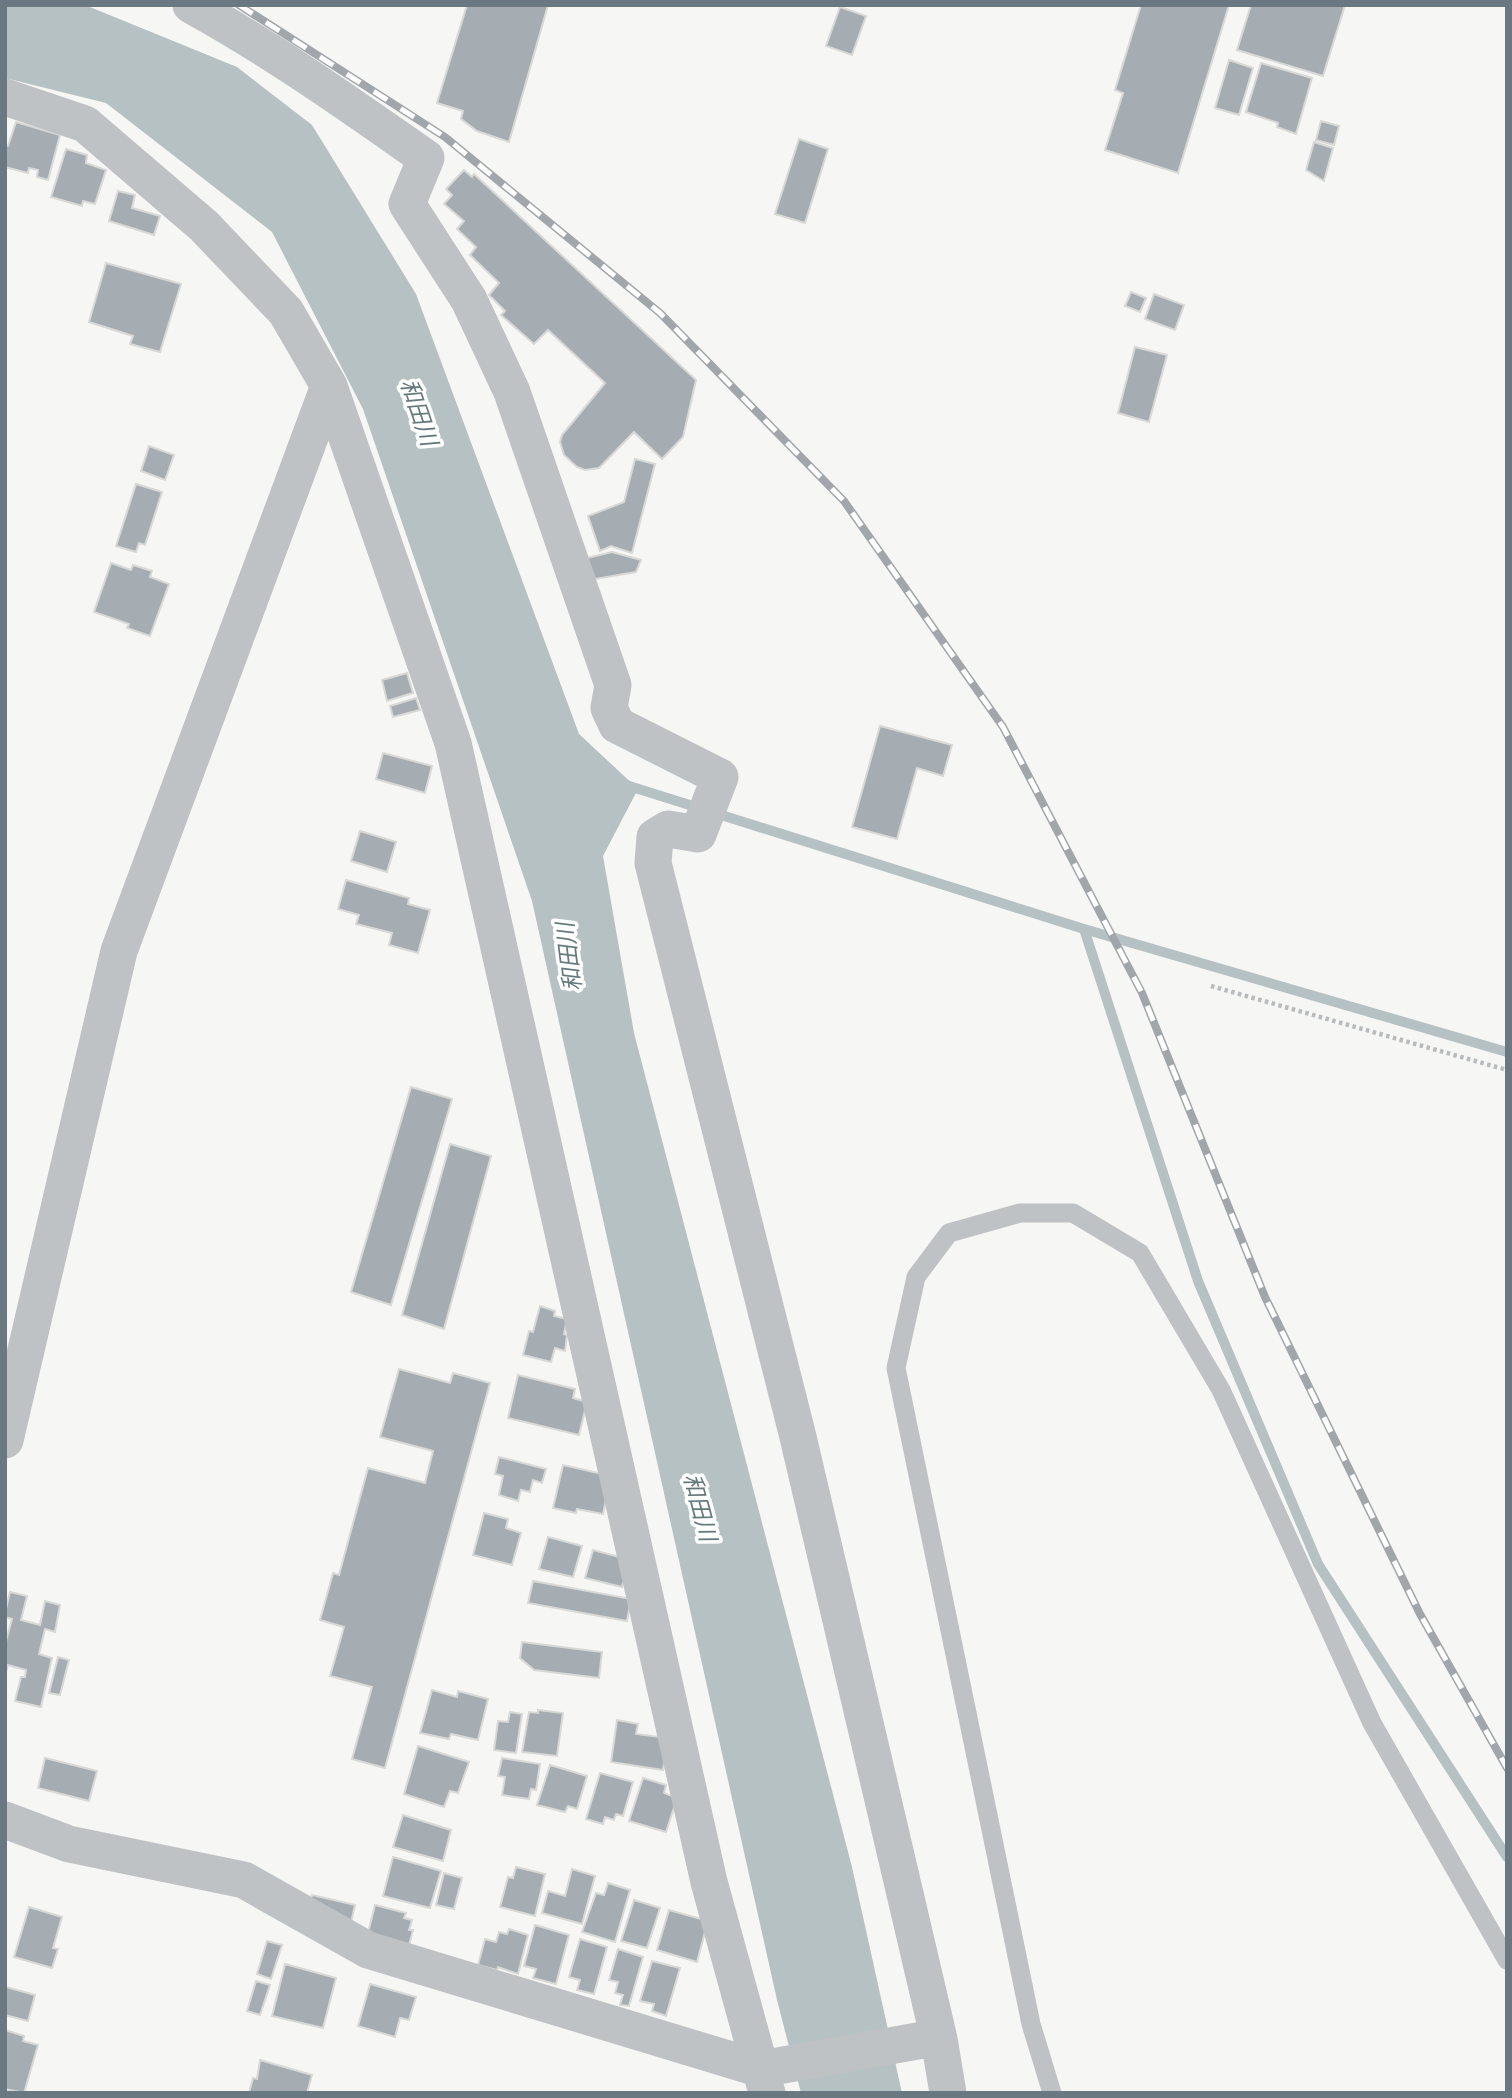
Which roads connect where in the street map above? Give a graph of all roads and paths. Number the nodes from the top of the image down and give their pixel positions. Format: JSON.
{"nodes":[{"id":1,"x":191,"y":5,"type":"edge"},
{"id":2,"x":5,"y":97,"type":"edge"},
{"id":3,"x":329,"y":386,"type":"junction"},
{"id":4,"x":1211,"y":986,"type":"dead end"},
{"id":5,"x":1507,"y":1070,"type":"edge"},
{"id":6,"x":5,"y":1440,"type":"edge"},
{"id":7,"x":5,"y":1820,"type":"edge"},
{"id":8,"x":1507,"y":1959,"type":"edge"},
{"id":9,"x":931,"y":2040,"type":"junction"},
{"id":10,"x":764,"y":2081,"type":"edge"},
{"id":11,"x":948,"y":2093,"type":"edge"},
{"id":12,"x":1052,"y":2093,"type":"edge"}],
"edges":[{"from":1,"to":9,"type":"street"},
{"from":2,"to":3,"type":"street"},
{"from":3,"to":6,"type":"street"},
{"from":3,"to":10,"type":"street"},
{"from":4,"to":5,"type":"path"},
{"from":7,"to":10,"type":"street"},
{"from":8,"to":12,"type":"lane"},
{"from":9,"to":10,"type":"street"},
{"from":9,"to":11,"type":"street"}]}
